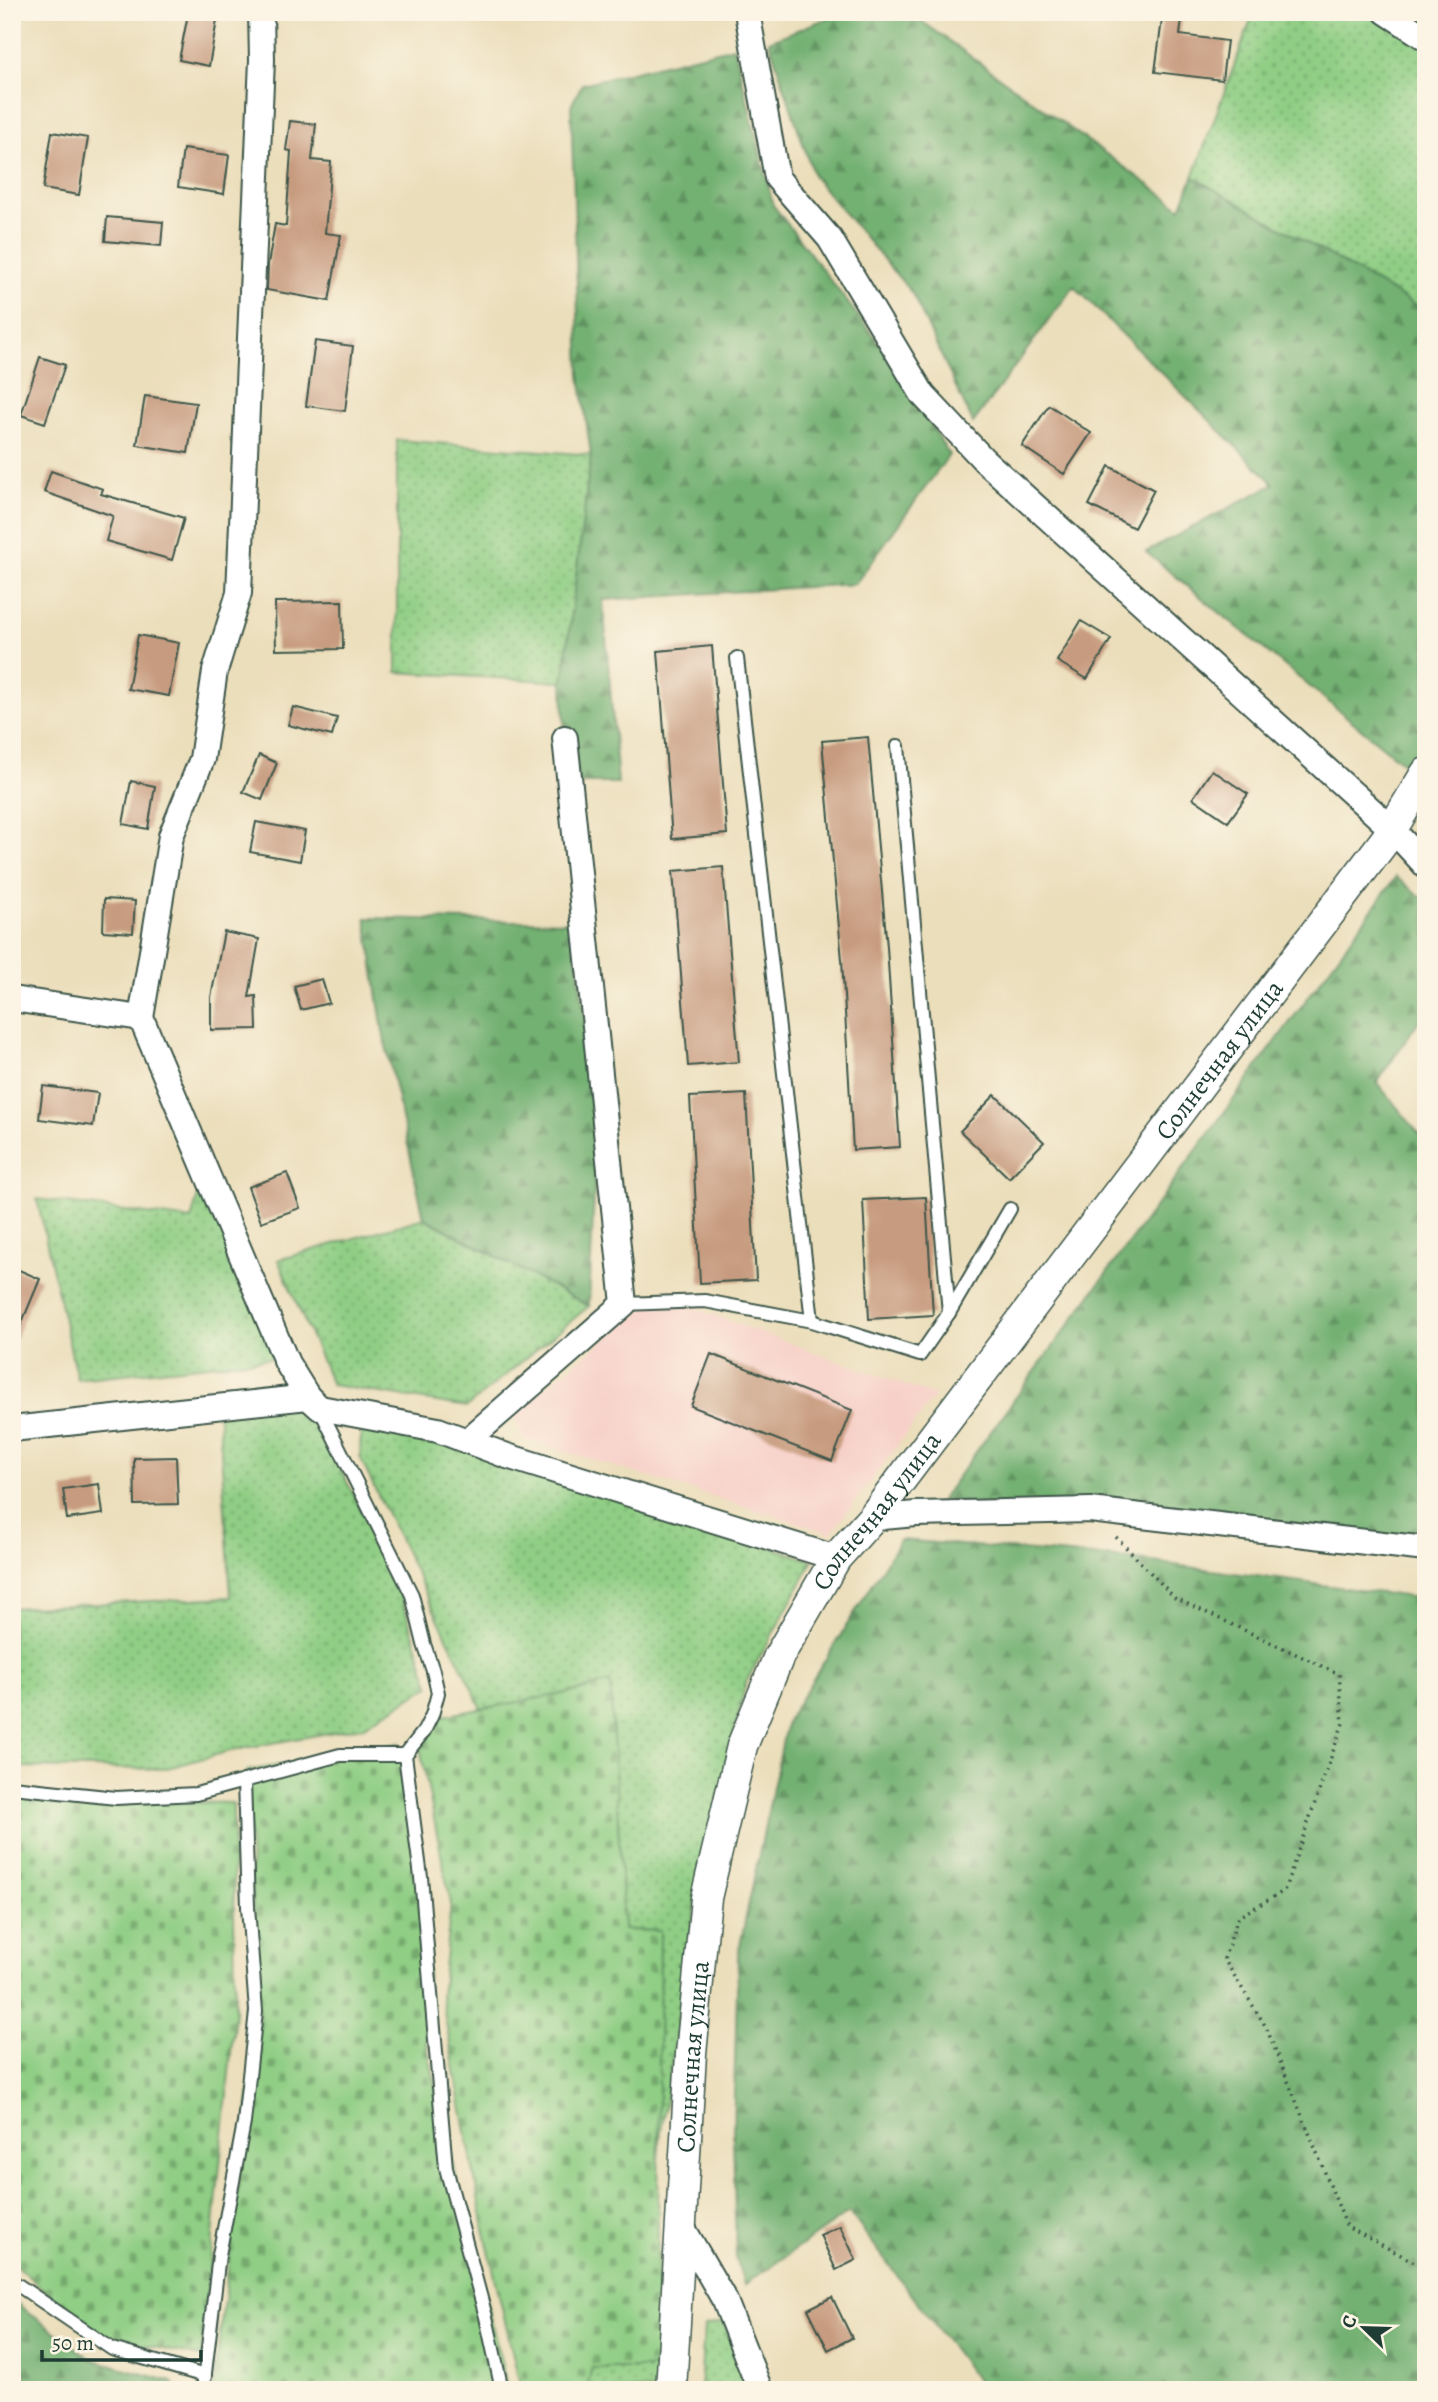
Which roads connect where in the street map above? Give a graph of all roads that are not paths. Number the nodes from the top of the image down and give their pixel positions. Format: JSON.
{"nodes":[{"id":1,"x":261,"y":12,"type":"edge"},
{"id":2,"x":747,"y":12,"type":"edge"},
{"id":3,"x":1385,"y":12,"type":"edge"},
{"id":4,"x":1426,"y":38,"type":"edge"},
{"id":5,"x":737,"y":658,"type":"dead end"},
{"id":6,"x":565,"y":738,"type":"dead end"},
{"id":7,"x":898,"y":746,"type":"dead end"},
{"id":8,"x":1426,"y":773,"type":"edge"},
{"id":9,"x":1392,"y":829,"type":"junction"},
{"id":10,"x":1426,"y":866,"type":"edge"},
{"id":11,"x":12,"y":999,"type":"edge"},
{"id":12,"x":141,"y":1018,"type":"junction"},
{"id":13,"x":1010,"y":1209,"type":"dead end"},
{"id":14,"x":624,"y":1304,"type":"junction"},
{"id":15,"x":949,"y":1313,"type":"junction"},
{"id":16,"x":812,"y":1321,"type":"junction"},
{"id":17,"x":314,"y":1403,"type":"junction"},
{"id":18,"x":12,"y":1429,"type":"edge"},
{"id":19,"x":467,"y":1441,"type":"junction"},
{"id":20,"x":872,"y":1518,"type":"junction"},
{"id":21,"x":1426,"y":1549,"type":"edge"},
{"id":22,"x":836,"y":1558,"type":"junction"},
{"id":23,"x":405,"y":1755,"type":"junction"},
{"id":24,"x":244,"y":1781,"type":"junction"},
{"id":25,"x":12,"y":1787,"type":"edge"},
{"id":26,"x":680,"y":2223,"type":"junction"},
{"id":27,"x":12,"y":2281,"type":"edge"},
{"id":28,"x":205,"y":2376,"type":"junction"},
{"id":29,"x":203,"y":2390,"type":"edge"},
{"id":30,"x":502,"y":2390,"type":"edge"},
{"id":31,"x":671,"y":2390,"type":"edge"},
{"id":32,"x":760,"y":2390,"type":"edge"}],
"edges":[{"from":1,"to":12,"type":"street"},
{"from":2,"to":9,"type":"street"},
{"from":3,"to":4,"type":"street"},
{"from":5,"to":16,"type":"lane"},
{"from":6,"to":14,"type":"street"},
{"from":7,"to":15,"type":"lane"},
{"from":8,"to":9,"type":"street","name":"Солнечная улица"},
{"from":9,"to":10,"type":"street"},
{"from":9,"to":20,"type":"street","name":"Солнечная улица"},
{"from":11,"to":12,"type":"street"},
{"from":12,"to":17,"type":"street"},
{"from":13,"to":15,"type":"lane"},
{"from":14,"to":16,"type":"lane"},
{"from":14,"to":19,"type":"street"},
{"from":15,"to":16,"type":"lane"},
{"from":17,"to":18,"type":"street"},
{"from":17,"to":19,"type":"street"},
{"from":17,"to":23,"type":"lane"},
{"from":19,"to":22,"type":"street"},
{"from":20,"to":21,"type":"street"},
{"from":20,"to":22,"type":"street","name":"Солнечная улица"},
{"from":22,"to":26,"type":"street","name":"Солнечная улица"},
{"from":23,"to":24,"type":"lane"},
{"from":23,"to":30,"type":"lane"},
{"from":24,"to":25,"type":"lane"},
{"from":24,"to":28,"type":"lane"},
{"from":26,"to":31,"type":"street","name":"Солнечная улица"},
{"from":26,"to":32,"type":"street"},
{"from":27,"to":28,"type":"lane"},
{"from":28,"to":29,"type":"lane"}]}
